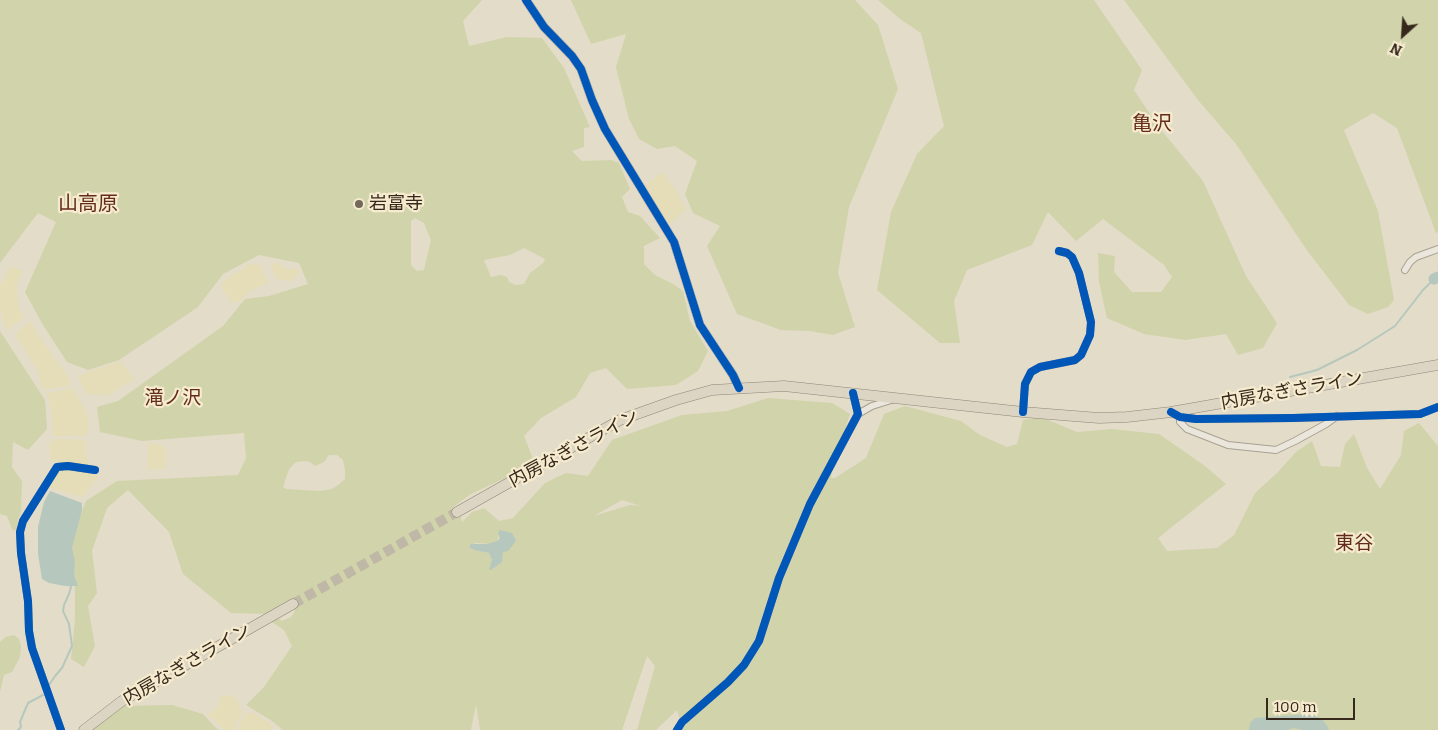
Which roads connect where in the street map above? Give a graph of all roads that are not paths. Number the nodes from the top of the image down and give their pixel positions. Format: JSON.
{"nodes":[{"id":1,"x":526,"y":0,"type":"edge"},
{"id":2,"x":1059,"y":250,"type":"dead end"},
{"id":3,"x":1438,"y":250,"type":"edge"},
{"id":4,"x":1405,"y":270,"type":"dead end"},
{"id":5,"x":1438,"y":365,"type":"edge"},
{"id":6,"x":739,"y":388,"type":"junction"},
{"id":7,"x":853,"y":393,"type":"junction"},
{"id":8,"x":898,"y":398,"type":"junction"},
{"id":9,"x":1438,"y":407,"type":"edge"},
{"id":10,"x":1023,"y":412,"type":"junction"},
{"id":11,"x":858,"y":414,"type":"junction"},
{"id":12,"x":1176,"y":414,"type":"junction"},
{"id":13,"x":1336,"y":416,"type":"junction"},
{"id":14,"x":95,"y":470,"type":"dead end"},
{"id":15,"x":457,"y":512,"type":"tunnel mouth"},
{"id":16,"x":293,"y":604,"type":"tunnel mouth"},
{"id":17,"x":61,"y":730,"type":"edge"},
{"id":18,"x":84,"y":730,"type":"edge"},
{"id":19,"x":677,"y":730,"type":"edge"}],
"edges":[{"from":1,"to":6,"type":"street"},
{"from":2,"to":10,"type":"street"},
{"from":3,"to":4,"type":"street"},
{"from":5,"to":12,"type":"highway","name":"内房なぎさライン"},
{"from":6,"to":7,"type":"highway","name":"内房なぎさライン"},
{"from":6,"to":15,"type":"highway","name":"内房なぎさライン"},
{"from":7,"to":8,"type":"highway","name":"内房なぎさライン"},
{"from":7,"to":11,"type":"street"},
{"from":8,"to":10,"type":"highway","name":"内房なぎさライン"},
{"from":8,"to":11,"type":"street"},
{"from":9,"to":13,"type":"street"},
{"from":10,"to":12,"type":"highway","name":"内房なぎさライン"},
{"from":11,"to":19,"type":"street"},
{"from":12,"to":13,"type":"street"},
{"from":12,"to":13,"type":"street"},
{"from":14,"to":17,"type":"street"},
{"from":16,"to":18,"type":"highway","name":"内房なぎさライン"}]}
